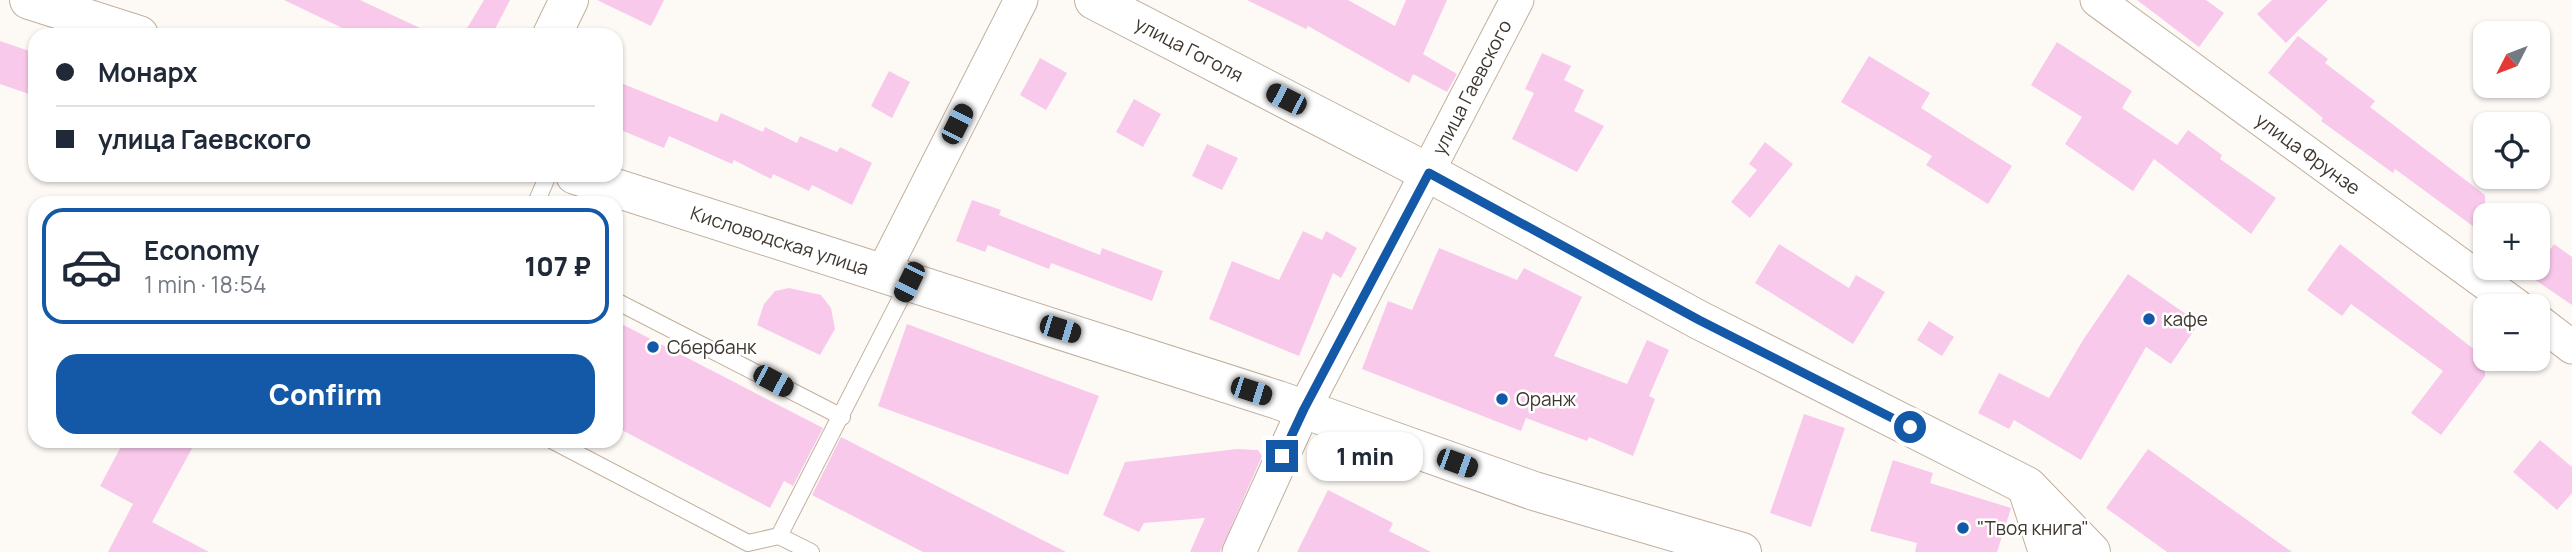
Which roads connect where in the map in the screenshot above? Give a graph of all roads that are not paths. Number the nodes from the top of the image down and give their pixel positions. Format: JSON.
{"nodes":[{"id":1,"x":29,"y":0,"type":"edge"},
{"id":2,"x":569,"y":0,"type":"edge"},
{"id":3,"x":1021,"y":0,"type":"edge"},
{"id":4,"x":1094,"y":0,"type":"edge"},
{"id":5,"x":1517,"y":0,"type":"edge"},
{"id":6,"x":2097,"y":0,"type":"edge"},
{"id":7,"x":117,"y":28,"type":"edge"},
{"id":8,"x":555,"y":28,"type":"edge"},
{"id":9,"x":1429,"y":173,"type":"junction"},
{"id":10,"x":597,"y":182,"type":"edge"},
{"id":11,"x":895,"y":278,"type":"junction"},
{"id":12,"x":2501,"y":294,"type":"edge"},
{"id":13,"x":623,"y":305,"type":"edge"},
{"id":14,"x":2550,"y":330,"type":"edge"},
{"id":15,"x":2572,"y":347,"type":"edge"},
{"id":16,"x":1304,"y":409,"type":"junction"},
{"id":17,"x":842,"y":417,"type":"junction"},
{"id":18,"x":566,"y":448,"type":"edge"},
{"id":19,"x":2027,"y":486,"type":"junction"},
{"id":20,"x":779,"y":536,"type":"junction"},
{"id":21,"x":811,"y":552,"type":"edge"},
{"id":22,"x":1239,"y":552,"type":"edge"},
{"id":23,"x":1742,"y":552,"type":"edge"},
{"id":24,"x":2048,"y":552,"type":"edge"},
{"id":25,"x":2091,"y":552,"type":"edge"}],
"edges":[{"from":1,"to":7,"type":"street"},
{"from":2,"to":8,"type":"street"},
{"from":3,"to":11,"type":"street"},
{"from":4,"to":9,"type":"street","name":"улица Гоголя"},
{"from":5,"to":9,"type":"street","name":"улица Гаевского"},
{"from":6,"to":12,"type":"street","name":"улица Фрунзе"},
{"from":9,"to":16,"type":"street","name":"улица Гаевского"},
{"from":9,"to":19,"type":"street","name":"улица Гоголя"},
{"from":10,"to":11,"type":"street","name":"Кисловодская улица"},
{"from":11,"to":16,"type":"street","name":"Кисловодская улица"},
{"from":11,"to":17,"type":"lane"},
{"from":13,"to":17,"type":"lane"},
{"from":14,"to":15,"type":"street"},
{"from":16,"to":22,"type":"street","name":"улица Гаевского"},
{"from":16,"to":23,"type":"street","name":"Кисловодская улица"},
{"from":17,"to":20,"type":"lane"},
{"from":18,"to":20,"type":"lane"},
{"from":19,"to":24,"type":"street"},
{"from":19,"to":25,"type":"street","name":"улица Гоголя"},
{"from":20,"to":21,"type":"lane"}]}
